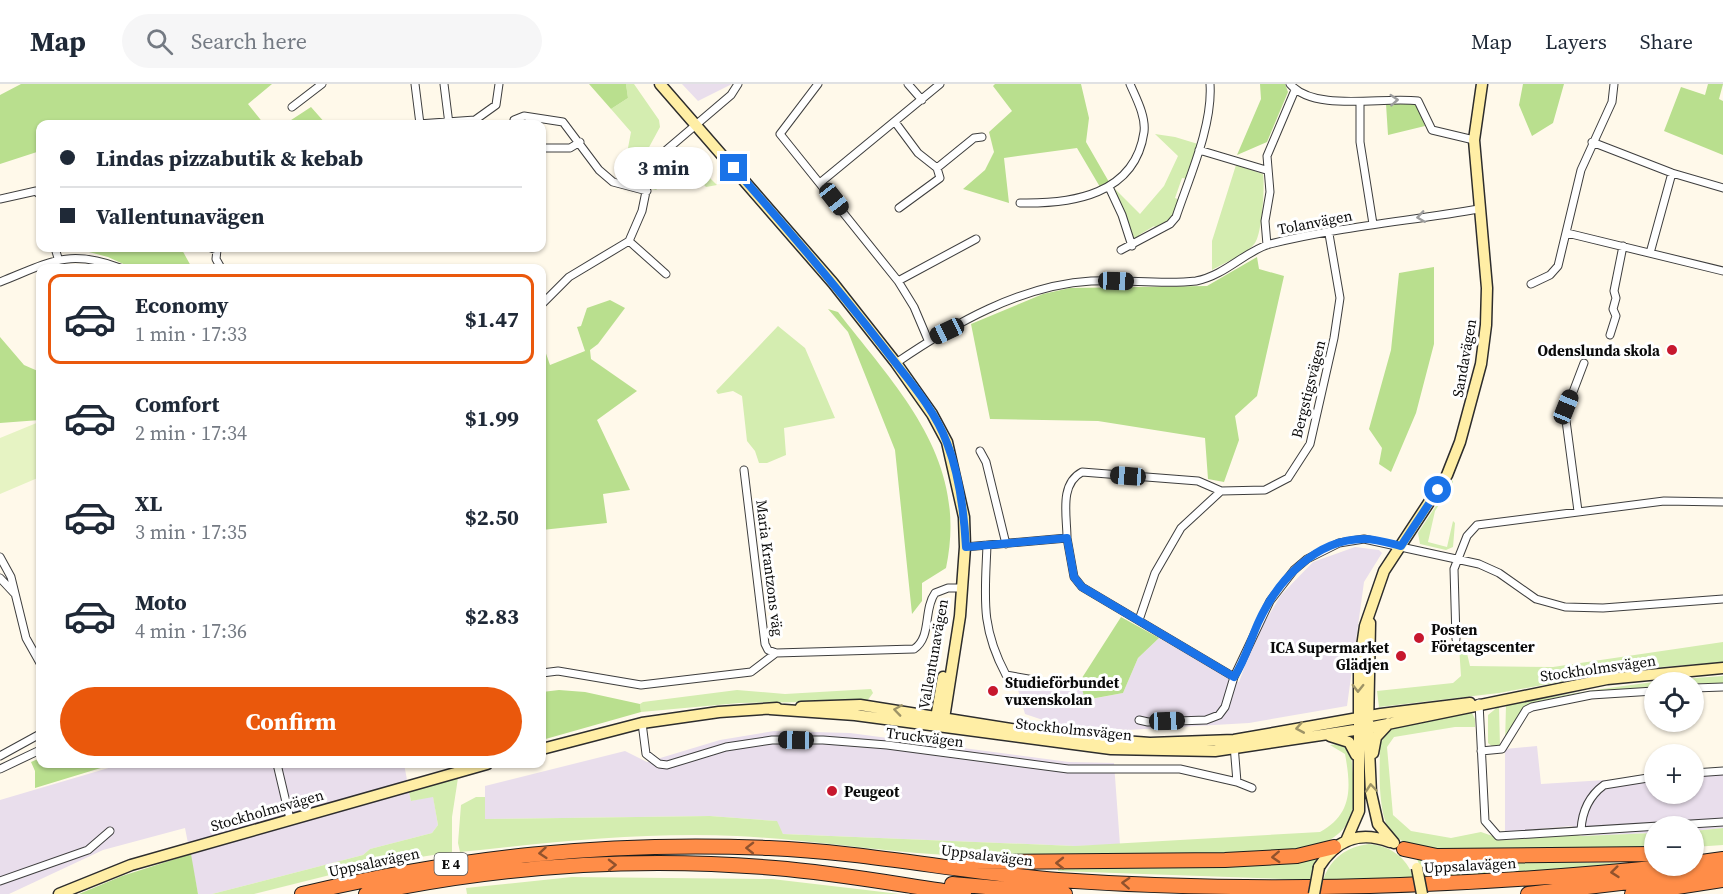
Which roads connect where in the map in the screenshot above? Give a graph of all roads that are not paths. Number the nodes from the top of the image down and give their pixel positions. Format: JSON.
{"nodes":[{"id":1,"x":322,"y":84,"type":"edge"},
{"id":2,"x":415,"y":84,"type":"edge"},
{"id":3,"x":444,"y":84,"type":"edge"},
{"id":4,"x":499,"y":84,"type":"edge"},
{"id":5,"x":660,"y":84,"type":"edge"},
{"id":6,"x":738,"y":84,"type":"edge"},
{"id":7,"x":818,"y":84,"type":"edge"},
{"id":8,"x":908,"y":84,"type":"edge"},
{"id":9,"x":940,"y":84,"type":"edge"},
{"id":10,"x":1130,"y":84,"type":"edge"},
{"id":11,"x":1210,"y":84,"type":"edge"},
{"id":12,"x":1482,"y":84,"type":"edge"},
{"id":13,"x":1614,"y":84,"type":"edge"},
{"id":14,"x":1293,"y":87,"type":"edge"},
{"id":15,"x":922,"y":99,"type":"junction"},
{"id":16,"x":1360,"y":102,"type":"junction"},
{"id":17,"x":292,"y":107,"type":"dead end"},
{"id":18,"x":419,"y":120,"type":"edge"},
{"id":19,"x":449,"y":120,"type":"edge"},
{"id":20,"x":475,"y":120,"type":"edge"},
{"id":21,"x":514,"y":120,"type":"edge"},
{"id":22,"x":895,"y":122,"type":"junction"},
{"id":23,"x":696,"y":125,"type":"junction"},
{"id":24,"x":982,"y":137,"type":"dead end"},
{"id":25,"x":1474,"y":140,"type":"junction"},
{"id":26,"x":580,"y":142,"type":"junction"},
{"id":27,"x":1592,"y":142,"type":"junction"},
{"id":28,"x":546,"y":148,"type":"edge"},
{"id":29,"x":1199,"y":150,"type":"junction"},
{"id":30,"x":937,"y":168,"type":"junction"},
{"id":31,"x":1266,"y":170,"type":"junction"},
{"id":32,"x":1672,"y":173,"type":"junction"},
{"id":33,"x":821,"y":182,"type":"junction"},
{"id":34,"x":1109,"y":187,"type":"junction"},
{"id":35,"x":1723,"y":188,"type":"edge"},
{"id":36,"x":36,"y":191,"type":"edge"},
{"id":37,"x":647,"y":191,"type":"junction"},
{"id":38,"x":0,"y":199,"type":"edge"},
{"id":39,"x":1020,"y":203,"type":"dead end"},
{"id":40,"x":899,"y":208,"type":"dead end"},
{"id":41,"x":1479,"y":208,"type":"junction"},
{"id":42,"x":1373,"y":224,"type":"junction"},
{"id":43,"x":1567,"y":233,"type":"junction"},
{"id":44,"x":1329,"y":234,"type":"junction"},
{"id":45,"x":976,"y":239,"type":"dead end"},
{"id":46,"x":630,"y":241,"type":"junction"},
{"id":47,"x":1267,"y":245,"type":"junction"},
{"id":48,"x":1132,"y":246,"type":"junction"},
{"id":49,"x":1623,"y":246,"type":"junction"},
{"id":50,"x":1121,"y":250,"type":"dead end"},
{"id":51,"x":57,"y":252,"type":"edge"},
{"id":52,"x":1650,"y":253,"type":"junction"},
{"id":53,"x":58,"y":258,"type":"junction"},
{"id":54,"x":44,"y":264,"type":"edge"},
{"id":55,"x":109,"y":264,"type":"edge"},
{"id":56,"x":36,"y":267,"type":"edge"},
{"id":57,"x":1723,"y":271,"type":"edge"},
{"id":58,"x":666,"y":274,"type":"dead end"},
{"id":59,"x":898,"y":280,"type":"junction"},
{"id":60,"x":0,"y":282,"type":"edge"},
{"id":61,"x":1531,"y":284,"type":"dead end"},
{"id":62,"x":546,"y":300,"type":"edge"},
{"id":63,"x":1610,"y":335,"type":"dead end"},
{"id":64,"x":928,"y":340,"type":"junction"},
{"id":65,"x":896,"y":363,"type":"junction"},
{"id":66,"x":1584,"y":363,"type":"dead end"},
{"id":67,"x":980,"y":451,"type":"dead end"},
{"id":68,"x":744,"y":470,"type":"dead end"},
{"id":69,"x":1221,"y":491,"type":"junction"},
{"id":70,"x":1723,"y":502,"type":"edge"},
{"id":71,"x":1578,"y":511,"type":"junction"},
{"id":72,"x":1067,"y":538,"type":"junction"},
{"id":73,"x":1006,"y":544,"type":"junction"},
{"id":74,"x":987,"y":545,"type":"junction"},
{"id":75,"x":1401,"y":546,"type":"junction"},
{"id":76,"x":966,"y":547,"type":"junction"},
{"id":77,"x":0,"y":557,"type":"edge"},
{"id":78,"x":1456,"y":559,"type":"junction"},
{"id":79,"x":0,"y":578,"type":"edge"},
{"id":80,"x":961,"y":588,"type":"junction"},
{"id":81,"x":15,"y":595,"type":"junction"},
{"id":82,"x":1723,"y":599,"type":"edge"},
{"id":83,"x":1139,"y":620,"type":"junction"},
{"id":84,"x":1456,"y":639,"type":"dead end"},
{"id":85,"x":776,"y":653,"type":"junction"},
{"id":86,"x":36,"y":656,"type":"edge"},
{"id":87,"x":1723,"y":668,"type":"edge"},
{"id":88,"x":546,"y":673,"type":"edge"},
{"id":89,"x":1234,"y":677,"type":"junction"},
{"id":90,"x":1034,"y":680,"type":"dead end"},
{"id":91,"x":1723,"y":687,"type":"edge"},
{"id":92,"x":1704,"y":688,"type":"edge"},
{"id":93,"x":1644,"y":692,"type":"edge"},
{"id":94,"x":947,"y":696,"type":"junction"},
{"id":95,"x":1479,"y":703,"type":"junction"},
{"id":96,"x":1363,"y":717,"type":"junction"},
{"id":97,"x":1139,"y":720,"type":"dead end"},
{"id":98,"x":939,"y":722,"type":"junction"},
{"id":99,"x":642,"y":723,"type":"junction"},
{"id":100,"x":1389,"y":723,"type":"junction"},
{"id":101,"x":988,"y":726,"type":"junction"},
{"id":102,"x":1363,"y":729,"type":"junction"},
{"id":103,"x":1323,"y":735,"type":"junction"},
{"id":104,"x":36,"y":736,"type":"edge"},
{"id":105,"x":1234,"y":745,"type":"junction"},
{"id":106,"x":546,"y":747,"type":"edge"},
{"id":107,"x":1481,"y":751,"type":"junction"},
{"id":108,"x":36,"y":752,"type":"edge"},
{"id":109,"x":0,"y":756,"type":"edge"},
{"id":110,"x":1370,"y":765,"type":"junction"},
{"id":111,"x":278,"y":768,"type":"edge"},
{"id":112,"x":473,"y":768,"type":"edge"},
{"id":113,"x":0,"y":769,"type":"edge"},
{"id":114,"x":1723,"y":771,"type":"edge"},
{"id":115,"x":1359,"y":773,"type":"junction"},
{"id":116,"x":1704,"y":773,"type":"edge"},
{"id":117,"x":1644,"y":778,"type":"edge"},
{"id":118,"x":1237,"y":782,"type":"junction"},
{"id":119,"x":1252,"y":788,"type":"dead end"},
{"id":120,"x":290,"y":819,"type":"junction"},
{"id":121,"x":1723,"y":822,"type":"edge"},
{"id":122,"x":1581,"y":830,"type":"junction"},
{"id":123,"x":110,"y":831,"type":"dead end"},
{"id":124,"x":1340,"y":844,"type":"junction"},
{"id":125,"x":1399,"y":846,"type":"junction"},
{"id":126,"x":808,"y":851,"type":"junction"},
{"id":127,"x":1723,"y":853,"type":"edge"},
{"id":128,"x":1644,"y":854,"type":"edge"},
{"id":129,"x":1704,"y":854,"type":"edge"},
{"id":130,"x":1723,"y":859,"type":"edge"},
{"id":131,"x":1704,"y":862,"type":"edge"},
{"id":132,"x":1644,"y":869,"type":"edge"},
{"id":133,"x":809,"y":871,"type":"junction"},
{"id":134,"x":1723,"y":871,"type":"edge"},
{"id":135,"x":1723,"y":880,"type":"edge"},
{"id":136,"x":0,"y":881,"type":"edge"},
{"id":137,"x":59,"y":894,"type":"edge"},
{"id":138,"x":302,"y":894,"type":"edge"},
{"id":139,"x":366,"y":894,"type":"edge"},
{"id":140,"x":964,"y":894,"type":"edge"},
{"id":141,"x":1065,"y":894,"type":"edge"},
{"id":142,"x":1314,"y":894,"type":"edge"},
{"id":143,"x":1422,"y":894,"type":"edge"},
{"id":144,"x":1528,"y":894,"type":"edge"},
{"id":145,"x":1632,"y":894,"type":"edge"}],
"edges":[{"from":1,"to":17,"type":"street"},
{"from":2,"to":18,"type":"street"},
{"from":3,"to":19,"type":"street"},
{"from":4,"to":20,"type":"street"},
{"from":5,"to":23,"type":"main road","name":"Vallentunavägen"},
{"from":6,"to":23,"type":"street"},
{"from":7,"to":33,"type":"street"},
{"from":8,"to":15,"type":"street"},
{"from":9,"to":15,"type":"street"},
{"from":10,"to":34,"type":"street"},
{"from":11,"to":29,"type":"street"},
{"from":12,"to":25,"type":"main road","name":"Sandavägen"},
{"from":13,"to":27,"type":"street"},
{"from":14,"to":16,"type":"street"},
{"from":14,"to":31,"type":"street"},
{"from":15,"to":22,"type":"street"},
{"from":16,"to":25,"type":"street","one_way":true},
{"from":16,"to":42,"type":"street"},
{"from":21,"to":26,"type":"street"},
{"from":22,"to":30,"type":"street"},
{"from":22,"to":33,"type":"street"},
{"from":23,"to":37,"type":"street"},
{"from":23,"to":65,"type":"main road","name":"Vallentunavägen"},
{"from":24,"to":30,"type":"street"},
{"from":25,"to":41,"type":"main road","name":"Sandavägen"},
{"from":26,"to":28,"type":"street"},
{"from":26,"to":37,"type":"street"},
{"from":27,"to":32,"type":"street"},
{"from":27,"to":43,"type":"street"},
{"from":29,"to":31,"type":"street"},
{"from":29,"to":48,"type":"street"},
{"from":30,"to":40,"type":"street"},
{"from":31,"to":47,"type":"street"},
{"from":32,"to":35,"type":"street"},
{"from":32,"to":52,"type":"street"},
{"from":33,"to":59,"type":"street"},
{"from":34,"to":39,"type":"street"},
{"from":34,"to":48,"type":"street"},
{"from":36,"to":38,"type":"street"},
{"from":37,"to":46,"type":"street"},
{"from":41,"to":42,"type":"street","name":"Tolanvägen","one_way":true},
{"from":41,"to":75,"type":"main road","name":"Sandavägen"},
{"from":42,"to":44,"type":"street","name":"Tolanvägen"},
{"from":43,"to":49,"type":"street"},
{"from":43,"to":61,"type":"street"},
{"from":44,"to":47,"type":"street","name":"Tolanvägen"},
{"from":44,"to":69,"type":"street","name":"Bergstigsvägen"},
{"from":45,"to":59,"type":"street"},
{"from":46,"to":58,"type":"street"},
{"from":46,"to":62,"type":"street"},
{"from":47,"to":64,"type":"street","name":"Tolanvägen"},
{"from":48,"to":50,"type":"street"},
{"from":49,"to":52,"type":"street"},
{"from":49,"to":63,"type":"street"},
{"from":51,"to":53,"type":"street"},
{"from":52,"to":57,"type":"street"},
{"from":53,"to":54,"type":"street"},
{"from":53,"to":55,"type":"street"},
{"from":56,"to":60,"type":"street"},
{"from":59,"to":64,"type":"street"},
{"from":64,"to":65,"type":"street","name":"Tolanvägen"},
{"from":65,"to":76,"type":"main road","name":"Vallentunavägen"},
{"from":66,"to":71,"type":"street"},
{"from":67,"to":73,"type":"street"},
{"from":68,"to":85,"type":"street","name":"Maria Krantzons väg"},
{"from":69,"to":72,"type":"street","name":"Bergstigsvägen"},
{"from":69,"to":83,"type":"street"},
{"from":70,"to":71,"type":"street"},
{"from":71,"to":78,"type":"street"},
{"from":72,"to":73,"type":"street"},
{"from":72,"to":83,"type":"street","name":"Bergstigsvägen"},
{"from":73,"to":74,"type":"street"},
{"from":74,"to":76,"type":"street"},
{"from":74,"to":90,"type":"street"},
{"from":75,"to":78,"type":"street"},
{"from":75,"to":89,"type":"street"},
{"from":75,"to":96,"type":"main road","name":"Sandavägen"},
{"from":76,"to":80,"type":"main road","name":"Vallentunavägen"},
{"from":77,"to":81,"type":"street"},
{"from":78,"to":82,"type":"street"},
{"from":78,"to":84,"type":"street"},
{"from":79,"to":81,"type":"street"},
{"from":80,"to":85,"type":"street","name":"Maria Krantzons väg"},
{"from":80,"to":94,"type":"main road","name":"Vallentunavägen"},
{"from":80,"to":98,"type":"main road","name":"Vallentunavägen"},
{"from":81,"to":86,"type":"street"},
{"from":83,"to":89,"type":"street","name":"Bergstigsvägen"},
{"from":85,"to":88,"type":"street"},
{"from":87,"to":95,"type":"main road","name":"Stockholmsvägen"},
{"from":89,"to":97,"type":"street"},
{"from":91,"to":92,"type":"street"},
{"from":93,"to":107,"type":"street","name":"Stockholmsvägen"},
{"from":94,"to":98,"type":"main road","name":"Vallentunavägen"},
{"from":94,"to":101,"type":"main road","name":"Stockholmsvägen"},
{"from":95,"to":96,"type":"main road","name":"Stockholmsvägen"},
{"from":95,"to":100,"type":"main road","name":"Stockholmsvägen"},
{"from":95,"to":107,"type":"street"},
{"from":96,"to":102,"type":"main road","name":"Sandavägen"},
{"from":96,"to":105,"type":"main road","name":"Stockholmsvägen","one_way":true},
{"from":98,"to":99,"type":"main road","name":"Stockholmsvägen"},
{"from":98,"to":101,"type":"main road","name":"Stockholmsvägen"},
{"from":98,"to":105,"type":"main road","name":"Stockholmsvägen"},
{"from":99,"to":106,"type":"main road","name":"Stockholmsvägen"},
{"from":99,"to":118,"type":"street","name":"Truckvägen"},
{"from":100,"to":102,"type":"main road","name":"Stockholmsvägen"},
{"from":100,"to":110,"type":"main road"},
{"from":101,"to":105,"type":"main road","name":"Stockholmsvägen"},
{"from":102,"to":103,"type":"main road","name":"Stockholmsvägen"},
{"from":102,"to":110,"type":"main road"},
{"from":102,"to":115,"type":"main road"},
{"from":103,"to":105,"type":"main road","name":"Stockholmsvägen"},
{"from":103,"to":115,"type":"main road"},
{"from":104,"to":109,"type":"street"},
{"from":105,"to":118,"type":"street"},
{"from":107,"to":122,"type":"street"},
{"from":108,"to":113,"type":"street"},
{"from":125,"to":110,"type":"main road","one_way":true},
{"from":111,"to":120,"type":"street"},
{"from":112,"to":120,"type":"main road","name":"Stockholmsvägen"},
{"from":114,"to":116,"type":"street"},
{"from":115,"to":124,"type":"main road"},
{"from":117,"to":122,"type":"street"},
{"from":118,"to":119,"type":"street","name":"Truckvägen"},
{"from":120,"to":137,"type":"main road","name":"Stockholmsvägen"},
{"from":121,"to":122,"type":"street"},
{"from":123,"to":136,"type":"street"},
{"from":124,"to":125,"type":"main road"},
{"from":124,"to":126,"type":"highway","one_way":true},
{"from":124,"to":142,"type":"main road","bridge":true},
{"from":125,"to":128,"type":"highway"},
{"from":125,"to":143,"type":"main road","bridge":true},
{"from":132,"to":126,"type":"highway","name":"Uppsalavägen","number":"E 4","one_way":true},
{"from":126,"to":138,"type":"highway","name":"Uppsalavägen","number":"E 4","one_way":true},
{"from":127,"to":129,"type":"highway"},
{"from":130,"to":131,"type":"highway"},
{"from":139,"to":133,"type":"highway","name":"Uppsalavägen","number":"E 4","one_way":true},
{"from":133,"to":140,"type":"highway"},
{"from":133,"to":141,"type":"highway","name":"Uppsalavägen","number":"E 4"},
{"from":134,"to":144,"type":"highway"},
{"from":135,"to":145,"type":"highway"}]}
